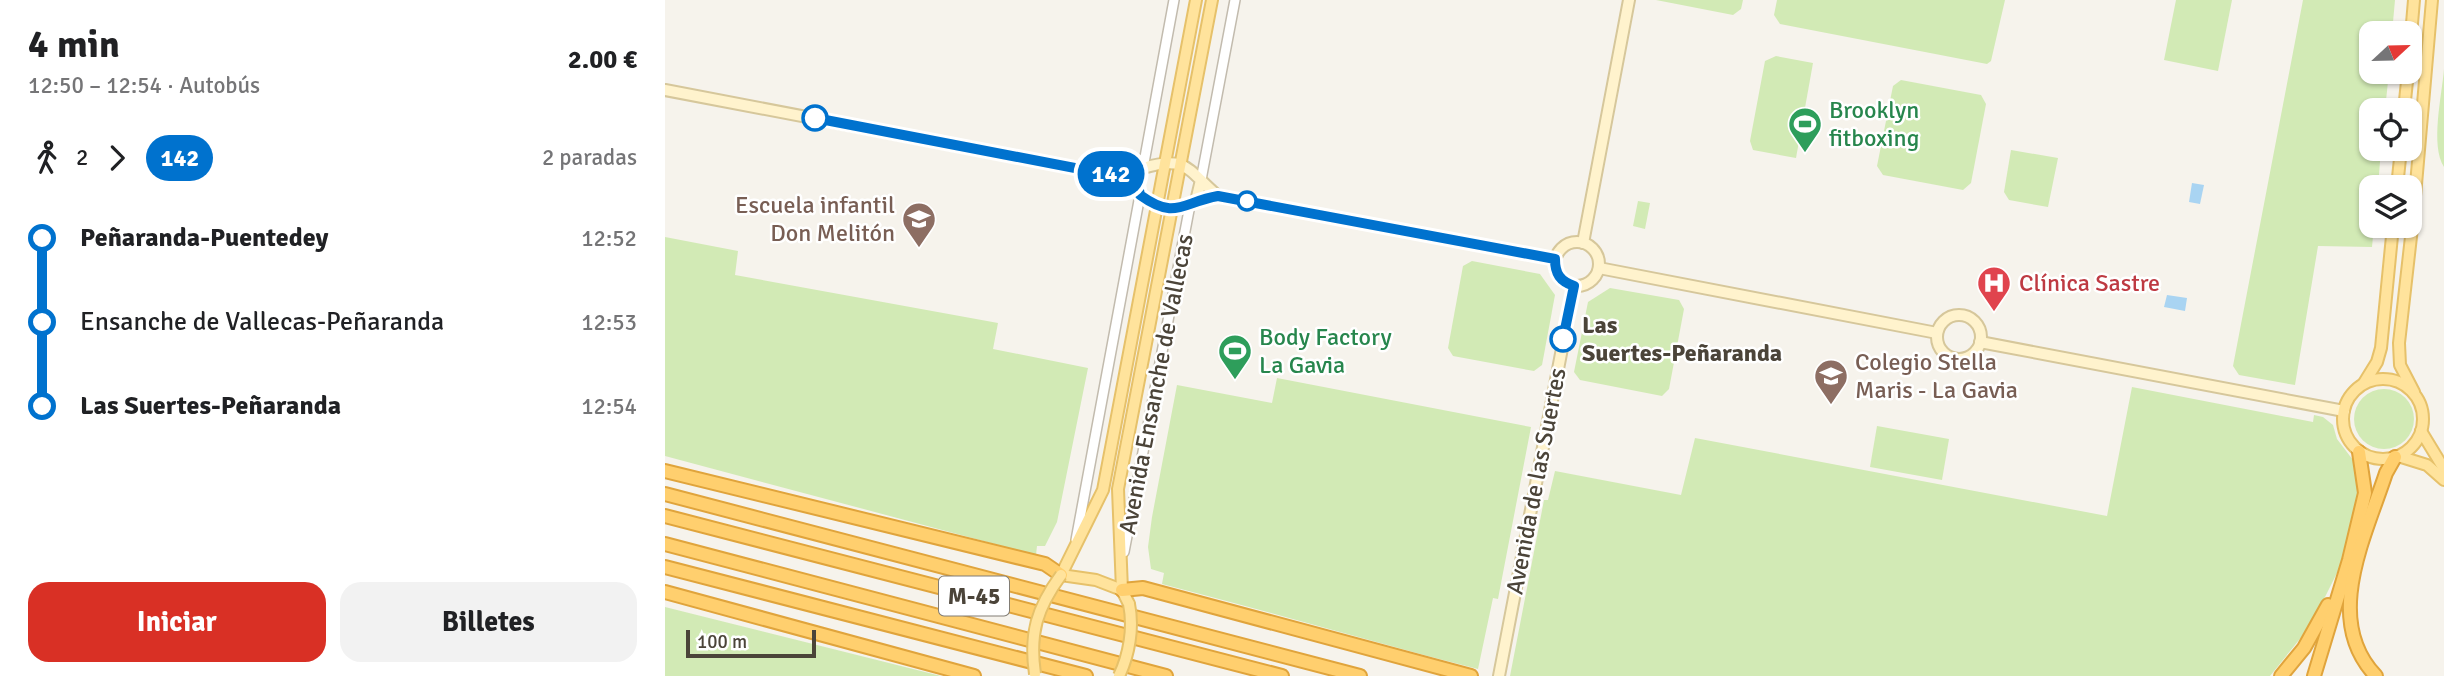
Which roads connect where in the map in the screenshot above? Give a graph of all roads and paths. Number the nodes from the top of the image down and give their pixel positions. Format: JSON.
{"nodes":[{"id":1,"x":1174,"y":0,"type":"edge"},
{"id":2,"x":1196,"y":0,"type":"edge"},
{"id":3,"x":1212,"y":0,"type":"edge"},
{"id":4,"x":1235,"y":0,"type":"edge"},
{"id":5,"x":1629,"y":0,"type":"edge"},
{"id":6,"x":2414,"y":0,"type":"edge"},
{"id":7,"x":2432,"y":0,"type":"edge"},
{"id":8,"x":2412,"y":21,"type":"edge"},
{"id":9,"x":665,"y":90,"type":"edge"},
{"id":10,"x":1165,"y":162,"type":"junction"},
{"id":11,"x":1179,"y":164,"type":"junction"},
{"id":12,"x":1143,"y":168,"type":"junction"},
{"id":13,"x":1137,"y":180,"type":"junction"},
{"id":14,"x":1201,"y":180,"type":"junction"},
{"id":15,"x":1140,"y":195,"type":"junction"},
{"id":16,"x":1218,"y":196,"type":"junction"},
{"id":17,"x":1193,"y":203,"type":"junction"},
{"id":18,"x":1156,"y":206,"type":"junction"},
{"id":19,"x":1171,"y":209,"type":"junction"},
{"id":20,"x":2392,"y":238,"type":"edge"},
{"id":21,"x":1583,"y":243,"type":"junction"},
{"id":22,"x":1555,"y":259,"type":"junction"},
{"id":23,"x":1599,"y":268,"type":"junction"},
{"id":24,"x":1574,"y":286,"type":"junction"},
{"id":25,"x":1937,"y":333,"type":"junction"},
{"id":26,"x":1980,"y":342,"type":"junction"},
{"id":27,"x":2364,"y":383,"type":"junction"},
{"id":28,"x":2414,"y":392,"type":"junction"},
{"id":29,"x":2344,"y":411,"type":"junction"},
{"id":30,"x":2421,"y":431,"type":"junction"},
{"id":31,"x":2359,"y":452,"type":"junction"},
{"id":32,"x":2396,"y":457,"type":"junction"},
{"id":33,"x":2444,"y":469,"type":"edge"},
{"id":34,"x":665,"y":471,"type":"edge"},
{"id":35,"x":2444,"y":480,"type":"edge"},
{"id":36,"x":665,"y":494,"type":"edge"},
{"id":37,"x":665,"y":516,"type":"edge"},
{"id":38,"x":1075,"y":542,"type":"junction"},
{"id":39,"x":665,"y":544,"type":"edge"},
{"id":40,"x":2349,"y":560,"type":"junction"},
{"id":41,"x":1121,"y":564,"type":"junction"},
{"id":42,"x":665,"y":567,"type":"edge"},
{"id":43,"x":1061,"y":575,"type":"junction"},
{"id":44,"x":1122,"y":590,"type":"junction"},
{"id":45,"x":665,"y":592,"type":"edge"},
{"id":46,"x":1035,"y":675,"type":"edge"},
{"id":47,"x":974,"y":676,"type":"edge"},
{"id":48,"x":1086,"y":676,"type":"edge"},
{"id":49,"x":1119,"y":676,"type":"edge"},
{"id":50,"x":1166,"y":676,"type":"edge"},
{"id":51,"x":1282,"y":676,"type":"edge"},
{"id":52,"x":1360,"y":676,"type":"edge"},
{"id":53,"x":1472,"y":676,"type":"edge"},
{"id":54,"x":1499,"y":676,"type":"edge"},
{"id":55,"x":2281,"y":676,"type":"edge"},
{"id":56,"x":2314,"y":676,"type":"edge"},
{"id":57,"x":2376,"y":676,"type":"edge"}],
"edges":[{"from":1,"to":12,"type":"street"},
{"from":2,"to":10,"type":"main road","name":"Avenida Ensanche de Vallecas"},
{"from":3,"to":11,"type":"main road","name":"Avenida Ensanche de Vallecas"},
{"from":4,"to":14,"type":"street","name":"Avenida Ensanche de Vallecas"},
{"from":5,"to":21,"type":"main road"},
{"from":6,"to":8,"type":"main road"},
{"from":7,"to":28,"type":"main road"},
{"from":9,"to":13,"type":"main road"},
{"from":10,"to":11,"type":"main road"},
{"from":10,"to":12,"type":"main road"},
{"from":10,"to":18,"type":"main road","name":"Avenida Ensanche de Vallecas"},
{"from":11,"to":14,"type":"main road"},
{"from":11,"to":19,"type":"main road","name":"Avenida Ensanche de Vallecas"},
{"from":12,"to":13,"type":"main road"},
{"from":13,"to":15,"type":"main road"},
{"from":14,"to":16,"type":"main road"},
{"from":14,"to":17,"type":"main road","name":"Avenida Ensanche de Vallecas"},
{"from":15,"to":18,"type":"main road"},
{"from":15,"to":38,"type":"street","name":"Avenida Ensanche de Vallecas"},
{"from":16,"to":17,"type":"main road"},
{"from":16,"to":22,"type":"main road"},
{"from":17,"to":19,"type":"main road"},
{"from":17,"to":41,"type":"street","name":"Avenida Ensanche de Vallecas"},
{"from":18,"to":19,"type":"main road"},
{"from":18,"to":38,"type":"main road","name":"Avenida Ensanche de Vallecas"},
{"from":19,"to":41,"type":"main road","name":"Avenida Ensanche de Vallecas"},
{"from":20,"to":27,"type":"main road"},
{"from":21,"to":22,"type":"main road"},
{"from":21,"to":23,"type":"main road"},
{"from":22,"to":24,"type":"main road"},
{"from":23,"to":24,"type":"main road"},
{"from":23,"to":25,"type":"main road"},
{"from":24,"to":54,"type":"main road","name":"Avenida de las Suertes"},
{"from":25,"to":26,"type":"main road"},
{"from":25,"to":26,"type":"main road"},
{"from":26,"to":29,"type":"main road"},
{"from":27,"to":28,"type":"main road"},
{"from":27,"to":29,"type":"main road"},
{"from":28,"to":30,"type":"main road"},
{"from":29,"to":31,"type":"main road"},
{"from":30,"to":32,"type":"main road"},
{"from":30,"to":33,"type":"main road"},
{"from":31,"to":32,"type":"main road"},
{"from":31,"to":40,"type":"highway"},
{"from":32,"to":35,"type":"main road"},
{"from":32,"to":57,"type":"highway"},
{"from":34,"to":43,"type":"highway"},
{"from":36,"to":52,"type":"highway"},
{"from":37,"to":51,"type":"highway","number":"M-45"},
{"from":38,"to":43,"type":"main road","name":"Avenida Ensanche de Vallecas"},
{"from":39,"to":50,"type":"highway","number":"M-45"},
{"from":40,"to":55,"type":"highway"},
{"from":40,"to":56,"type":"highway"},
{"from":41,"to":44,"type":"main road","name":"Avenida Ensanche de Vallecas"},
{"from":42,"to":48,"type":"highway"},
{"from":43,"to":44,"type":"main road"},
{"from":43,"to":46,"type":"main road","name":"Avenida Ensanche de Vallecas","bridge":true},
{"from":44,"to":49,"type":"main road","name":"Avenida Ensanche de Vallecas","bridge":true},
{"from":44,"to":53,"type":"highway"},
{"from":45,"to":47,"type":"highway"}]}
